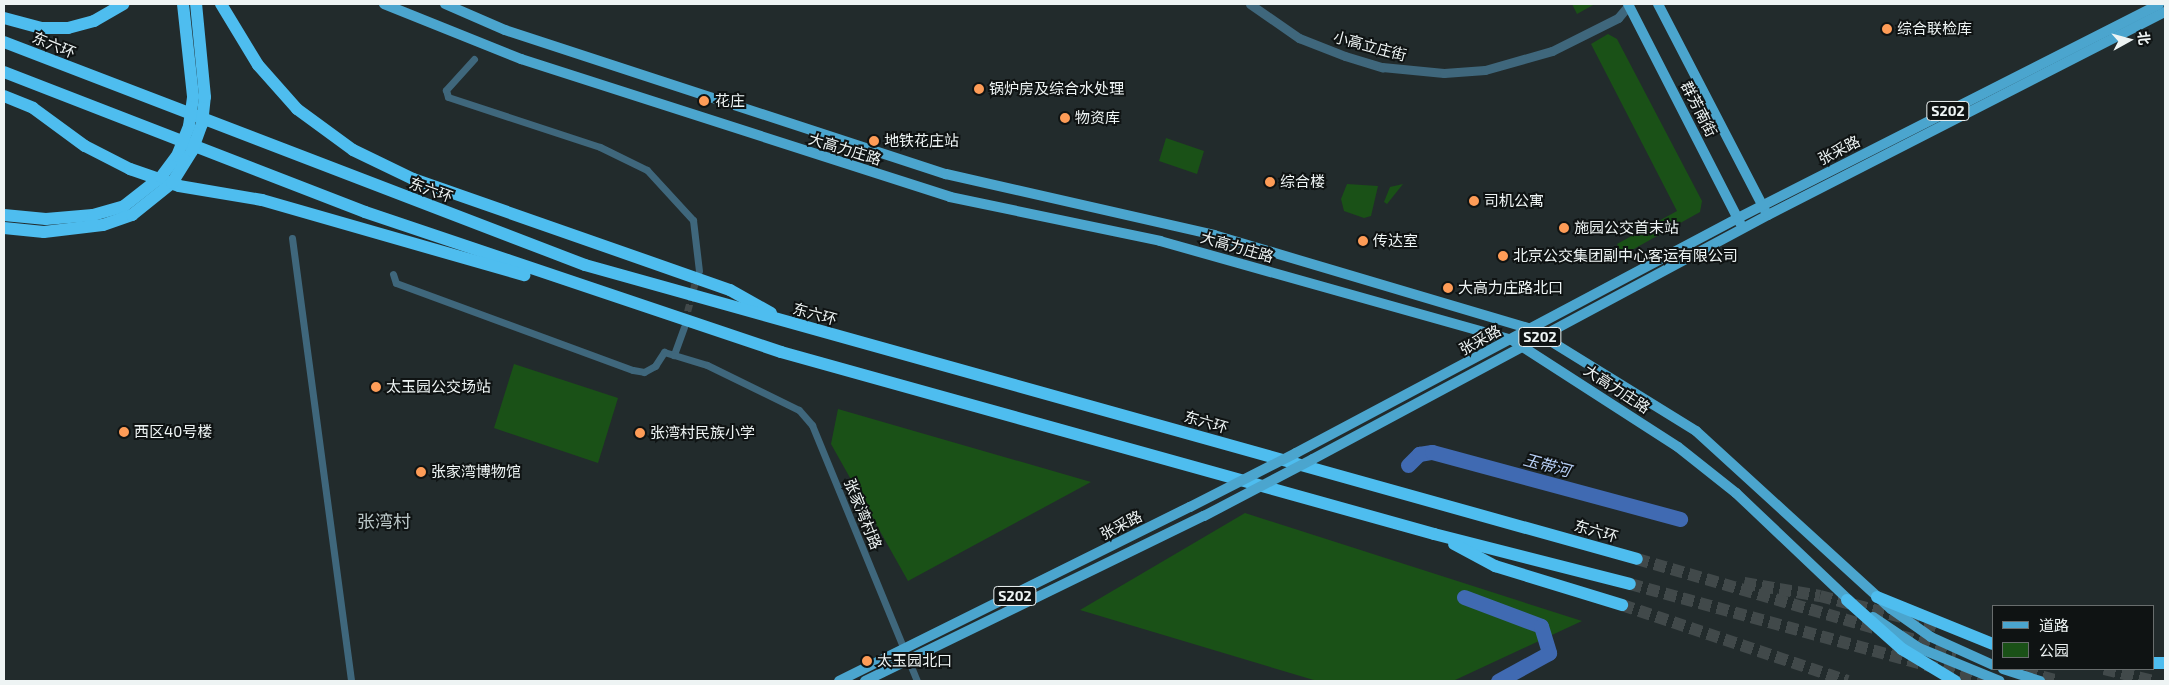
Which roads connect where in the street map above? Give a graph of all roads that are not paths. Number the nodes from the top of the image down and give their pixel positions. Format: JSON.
{"nodes":[{"id":1,"x":123,"y":4,"type":"edge"},
{"id":2,"x":183,"y":4,"type":"edge"},
{"id":3,"x":196,"y":4,"type":"edge"},
{"id":4,"x":221,"y":4,"type":"edge"},
{"id":5,"x":384,"y":4,"type":"edge"},
{"id":6,"x":445,"y":4,"type":"edge"},
{"id":7,"x":1250,"y":4,"type":"edge"},
{"id":8,"x":1628,"y":4,"type":"edge"},
{"id":9,"x":1658,"y":4,"type":"edge"},
{"id":10,"x":2159,"y":4,"type":"edge"},
{"id":11,"x":2165,"y":12,"type":"edge"},
{"id":12,"x":4,"y":18,"type":"edge"},
{"id":13,"x":4,"y":42,"type":"edge"},
{"id":14,"x":474,"y":59,"type":"dead end"},
{"id":15,"x":4,"y":72,"type":"edge"},
{"id":16,"x":4,"y":96,"type":"edge"},
{"id":17,"x":1766,"y":210,"type":"junction"},
{"id":18,"x":4,"y":215,"type":"edge"},
{"id":19,"x":1738,"y":218,"type":"junction"},
{"id":20,"x":4,"y":228,"type":"edge"},
{"id":21,"x":1742,"y":228,"type":"junction"},
{"id":22,"x":292,"y":238,"type":"dead end"},
{"id":23,"x":699,"y":271,"type":"tunnel mouth"},
{"id":24,"x":392,"y":274,"type":"dead end"},
{"id":25,"x":1462,"y":306,"type":"junction"},
{"id":26,"x":665,"y":314,"type":"junction"},
{"id":27,"x":790,"y":325,"type":"junction"},
{"id":28,"x":1459,"y":326,"type":"junction"},
{"id":29,"x":684,"y":327,"type":"tunnel mouth"},
{"id":30,"x":1531,"y":329,"type":"junction"},
{"id":31,"x":1543,"y":336,"type":"junction"},
{"id":32,"x":1512,"y":340,"type":"junction"},
{"id":33,"x":1523,"y":346,"type":"junction"},
{"id":34,"x":674,"y":355,"type":"junction"},
{"id":35,"x":1434,"y":534,"type":"junction"},
{"id":36,"x":1637,"y":560,"type":"tunnel mouth"},
{"id":37,"x":1630,"y":584,"type":"tunnel mouth"},
{"id":38,"x":1877,"y":597,"type":"junction"},
{"id":39,"x":1847,"y":600,"type":"junction"},
{"id":40,"x":1622,"y":605,"type":"tunnel mouth"},
{"id":41,"x":1992,"y":644,"type":"edge"},
{"id":42,"x":906,"y":657,"type":"junction"},
{"id":43,"x":1992,"y":665,"type":"edge"},
{"id":44,"x":2006,"y":670,"type":"edge"},
{"id":45,"x":351,"y":681,"type":"edge"},
{"id":46,"x":840,"y":681,"type":"edge"},
{"id":47,"x":865,"y":681,"type":"edge"},
{"id":48,"x":916,"y":681,"type":"edge"},
{"id":49,"x":1954,"y":681,"type":"edge"},
{"id":50,"x":2000,"y":681,"type":"edge"},
{"id":51,"x":2040,"y":681,"type":"edge"}],
"edges":[{"from":1,"to":12,"type":"highway"},
{"from":2,"to":18,"type":"highway","bridge":true},
{"from":3,"to":20,"type":"highway","bridge":true},
{"from":4,"to":27,"type":"highway"},
{"from":5,"to":28,"type":"main road","name":"大高力庄路"},
{"from":6,"to":25,"type":"main road","name":"大高力庄路"},
{"from":7,"to":8,"type":"street","name":"小高立庄街"},
{"from":8,"to":19,"type":"main road","name":"群芳南街"},
{"from":9,"to":17,"type":"main road","name":"群芳南街"},
{"from":10,"to":17,"type":"main road","name":"张采路","number":"S202"},
{"from":11,"to":17,"type":"main road","name":"张采路","number":"S202"},
{"from":13,"to":27,"type":"highway","name":"东六环"},
{"from":14,"to":23,"type":"street"},
{"from":15,"to":26,"type":"highway"},
{"from":16,"to":26,"type":"highway"},
{"from":17,"to":19,"type":"main road","name":"张采路","number":"S202"},
{"from":17,"to":21,"type":"main road","name":"张采路","number":"S202"},
{"from":19,"to":21,"type":"main road","name":"群芳南街"},
{"from":19,"to":30,"type":"main road","name":"张采路","number":"S202"},
{"from":21,"to":31,"type":"main road","name":"张采路","number":"S202"},
{"from":22,"to":45,"type":"street"},
{"from":24,"to":34,"type":"street"},
{"from":25,"to":28,"type":"main road"},
{"from":25,"to":30,"type":"main road","name":"大高力庄路"},
{"from":26,"to":35,"type":"highway"},
{"from":27,"to":36,"type":"highway","name":"东六环"},
{"from":28,"to":32,"type":"main road","name":"大高力庄路"},
{"from":29,"to":34,"type":"street"},
{"from":30,"to":31,"type":"main road","name":"大高力庄路"},
{"from":30,"to":32,"type":"main road","name":"张采路","number":"S202"},
{"from":31,"to":33,"type":"main road","name":"张采路","number":"S202"},
{"from":31,"to":38,"type":"main road","name":"大高力庄路"},
{"from":32,"to":33,"type":"main road","name":"大高力庄路"},
{"from":32,"to":42,"type":"main road","name":"张采路","number":"S202","bridge":true},
{"from":33,"to":39,"type":"main road","name":"大高力庄路"},
{"from":33,"to":42,"type":"main road","name":"张采路","number":"S202","bridge":true},
{"from":34,"to":42,"type":"street","name":"张家湾村路"},
{"from":35,"to":37,"type":"highway"},
{"from":35,"to":40,"type":"highway"},
{"from":38,"to":41,"type":"highway"},
{"from":38,"to":43,"type":"main road","name":"大高力庄路"},
{"from":39,"to":49,"type":"highway"},
{"from":39,"to":50,"type":"main road","name":"大高力庄路"},
{"from":42,"to":46,"type":"main road","name":"张采路","number":"S202"},
{"from":42,"to":47,"type":"main road","name":"张采路","number":"S202"},
{"from":42,"to":48,"type":"street","name":"张家湾村路"},
{"from":44,"to":51,"type":"main road"}]}
